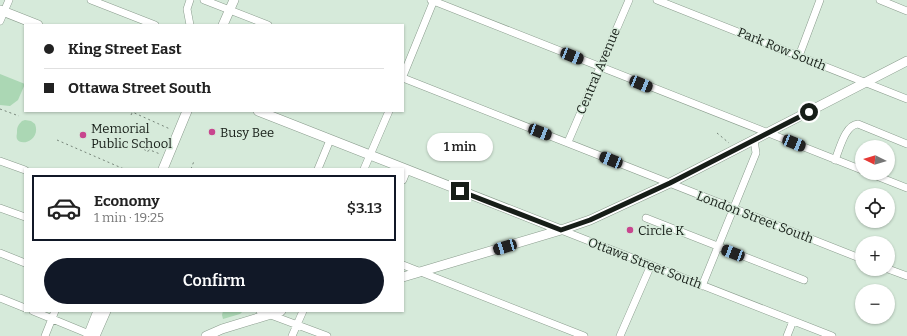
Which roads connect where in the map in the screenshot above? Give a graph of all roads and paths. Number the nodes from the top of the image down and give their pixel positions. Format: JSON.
{"nodes":[{"id":1,"x":9,"y":0,"type":"edge"},
{"id":2,"x":91,"y":0,"type":"edge"},
{"id":3,"x":190,"y":0,"type":"edge"},
{"id":4,"x":204,"y":0,"type":"edge"},
{"id":5,"x":234,"y":0,"type":"edge"},
{"id":6,"x":433,"y":0,"type":"edge"},
{"id":7,"x":629,"y":0,"type":"edge"},
{"id":8,"x":657,"y":0,"type":"edge"},
{"id":9,"x":820,"y":0,"type":"edge"},
{"id":10,"x":880,"y":0,"type":"edge"},
{"id":11,"x":229,"y":10,"type":"junction"},
{"id":12,"x":2,"y":11,"type":"edge"},
{"id":13,"x":907,"y":11,"type":"edge"},
{"id":14,"x":0,"y":21,"type":"edge"},
{"id":15,"x":35,"y":24,"type":"edge"},
{"id":16,"x":152,"y":24,"type":"edge"},
{"id":17,"x":190,"y":24,"type":"edge"},
{"id":18,"x":223,"y":24,"type":"edge"},
{"id":19,"x":265,"y":24,"type":"edge"},
{"id":20,"x":799,"y":56,"type":"junction"},
{"id":21,"x":907,"y":61,"type":"edge"},
{"id":22,"x":600,"y":67,"type":"junction"},
{"id":23,"x":404,"y":74,"type":"edge"},
{"id":24,"x":404,"y":77,"type":"edge"},
{"id":25,"x":865,"y":83,"type":"junction"},
{"id":26,"x":907,"y":99,"type":"edge"},
{"id":27,"x":0,"y":109,"type":"edge"},
{"id":28,"x":132,"y":112,"type":"edge"},
{"id":29,"x":187,"y":112,"type":"edge"},
{"id":30,"x":260,"y":112,"type":"edge"},
{"id":31,"x":389,"y":112,"type":"edge"},
{"id":32,"x":131,"y":115,"type":"dead end"},
{"id":33,"x":19,"y":116,"type":"dead end"},
{"id":34,"x":178,"y":132,"type":"junction"},
{"id":35,"x":717,"y":133,"type":"dead end"},
{"id":36,"x":767,"y":133,"type":"junction"},
{"id":37,"x":57,"y":140,"type":"dead end"},
{"id":38,"x":330,"y":140,"type":"junction"},
{"id":39,"x":754,"y":140,"type":"junction"},
{"id":40,"x":568,"y":142,"type":"junction"},
{"id":41,"x":134,"y":143,"type":"dead end"},
{"id":42,"x":907,"y":144,"type":"edge"},
{"id":43,"x":144,"y":148,"type":"junction"},
{"id":44,"x":150,"y":150,"type":"junction"},
{"id":45,"x":735,"y":150,"type":"junction"},
{"id":46,"x":370,"y":156,"type":"junction"},
{"id":47,"x":168,"y":157,"type":"junction"},
{"id":48,"x":835,"y":160,"type":"junction"},
{"id":49,"x":0,"y":161,"type":"edge"},
{"id":50,"x":194,"y":161,"type":"dead end"},
{"id":51,"x":855,"y":167,"type":"edge"},
{"id":52,"x":122,"y":168,"type":"edge"},
{"id":53,"x":163,"y":168,"type":"edge"},
{"id":54,"x":191,"y":168,"type":"edge"},
{"id":55,"x":318,"y":168,"type":"edge"},
{"id":56,"x":364,"y":168,"type":"edge"},
{"id":57,"x":402,"y":168,"type":"edge"},
{"id":58,"x":404,"y":169,"type":"edge"},
{"id":59,"x":24,"y":170,"type":"edge"},
{"id":60,"x":407,"y":170,"type":"junction"},
{"id":61,"x":404,"y":178,"type":"edge"},
{"id":62,"x":887,"y":180,"type":"edge"},
{"id":63,"x":670,"y":183,"type":"junction"},
{"id":64,"x":907,"y":188,"type":"edge"},
{"id":65,"x":0,"y":208,"type":"edge"},
{"id":66,"x":733,"y":209,"type":"junction"},
{"id":67,"x":24,"y":217,"type":"edge"},
{"id":68,"x":646,"y":218,"type":"dead end"},
{"id":69,"x":561,"y":230,"type":"junction"},
{"id":70,"x":719,"y":247,"type":"junction"},
{"id":71,"x":0,"y":254,"type":"edge"},
{"id":72,"x":855,"y":256,"type":"edge"},
{"id":73,"x":24,"y":263,"type":"edge"},
{"id":74,"x":404,"y":265,"type":"edge"},
{"id":75,"x":651,"y":265,"type":"junction"},
{"id":76,"x":421,"y":272,"type":"junction"},
{"id":77,"x":895,"y":272,"type":"edge"},
{"id":78,"x":907,"y":276,"type":"edge"},
{"id":79,"x":404,"y":277,"type":"edge"},
{"id":80,"x":804,"y":280,"type":"dead end"},
{"id":81,"x":702,"y":286,"type":"junction"},
{"id":82,"x":0,"y":298,"type":"edge"},
{"id":83,"x":24,"y":308,"type":"edge"},
{"id":84,"x":34,"y":312,"type":"edge"},
{"id":85,"x":55,"y":312,"type":"edge"},
{"id":86,"x":98,"y":312,"type":"edge"},
{"id":87,"x":105,"y":312,"type":"edge"},
{"id":88,"x":303,"y":312,"type":"edge"},
{"id":89,"x":265,"y":313,"type":"edge"},
{"id":90,"x":52,"y":319,"type":"junction"},
{"id":91,"x":793,"y":321,"type":"junction"},
{"id":92,"x":297,"y":325,"type":"junction"},
{"id":93,"x":93,"y":335,"type":"edge"},
{"id":94,"x":45,"y":336,"type":"edge"},
{"id":95,"x":206,"y":336,"type":"edge"},
{"id":96,"x":292,"y":336,"type":"edge"},
{"id":97,"x":327,"y":336,"type":"edge"},
{"id":98,"x":584,"y":336,"type":"edge"},
{"id":99,"x":620,"y":336,"type":"edge"},
{"id":100,"x":786,"y":336,"type":"edge"},
{"id":101,"x":832,"y":336,"type":"edge"}],
"edges":[{"from":1,"to":12,"type":"street"},
{"from":2,"to":16,"type":"street"},
{"from":3,"to":17,"type":"street"},
{"from":4,"to":11,"type":"street"},
{"from":5,"to":11,"type":"main road"},
{"from":6,"to":22,"type":"street"},
{"from":6,"to":23,"type":"street"},
{"from":7,"to":22,"type":"street","name":"Central Avenue"},
{"from":8,"to":20,"type":"street","name":"Park Row South"},
{"from":9,"to":20,"type":"street"},
{"from":10,"to":13,"type":"street"},
{"from":11,"to":18,"type":"main road"},
{"from":11,"to":19,"type":"street"},
{"from":12,"to":14,"type":"street"},
{"from":12,"to":15,"type":"main road"},
{"from":20,"to":25,"type":"street","name":"Park Row South"},
{"from":21,"to":25,"type":"main road"},
{"from":22,"to":36,"type":"street"},
{"from":22,"to":40,"type":"street","name":"Central Avenue"},
{"from":24,"to":40,"type":"street","name":"London Street South"},
{"from":25,"to":26,"type":"street","name":"Park Row South"},
{"from":25,"to":36,"type":"main road"},
{"from":27,"to":33,"type":"path"},
{"from":28,"to":32,"type":"path"},
{"from":28,"to":34,"type":"path"},
{"from":29,"to":34,"type":"main road"},
{"from":30,"to":38,"type":"main road","name":"Ottawa Street South"},
{"from":31,"to":46,"type":"street"},
{"from":34,"to":47,"type":"main road"},
{"from":35,"to":45,"type":"path"},
{"from":36,"to":39,"type":"main road"},
{"from":36,"to":48,"type":"street"},
{"from":37,"to":52,"type":"path"},
{"from":38,"to":46,"type":"main road","name":"Ottawa Street South"},
{"from":38,"to":55,"type":"street"},
{"from":39,"to":45,"type":"main road"},
{"from":39,"to":66,"type":"street"},
{"from":40,"to":63,"type":"street","name":"London Street South"},
{"from":41,"to":43,"type":"path"},
{"from":42,"to":48,"type":"street"},
{"from":43,"to":44,"type":"path"},
{"from":43,"to":44,"type":"path"},
{"from":44,"to":47,"type":"path"},
{"from":45,"to":63,"type":"main road"},
{"from":46,"to":56,"type":"street"},
{"from":46,"to":57,"type":"main road","name":"Ottawa Street South"},
{"from":47,"to":53,"type":"main road"},
{"from":48,"to":51,"type":"street"},
{"from":49,"to":59,"type":"street"},
{"from":50,"to":54,"type":"path"},
{"from":58,"to":60,"type":"main road","name":"Ottawa Street South"},
{"from":60,"to":61,"type":"street"},
{"from":60,"to":69,"type":"main road","name":"Ottawa Street South"},
{"from":62,"to":64,"type":"street"},
{"from":63,"to":66,"type":"street","name":"London Street South"},
{"from":63,"to":69,"type":"main road"},
{"from":65,"to":67,"type":"street"},
{"from":66,"to":70,"type":"street"},
{"from":66,"to":72,"type":"street","name":"London Street South"},
{"from":68,"to":70,"type":"street"},
{"from":69,"to":75,"type":"street","name":"Ottawa Street South"},
{"from":69,"to":76,"type":"main road"},
{"from":70,"to":80,"type":"street"},
{"from":70,"to":81,"type":"street"},
{"from":71,"to":73,"type":"street"},
{"from":74,"to":76,"type":"street"},
{"from":75,"to":81,"type":"street","name":"Ottawa Street South"},
{"from":75,"to":99,"type":"street"},
{"from":76,"to":79,"type":"main road"},
{"from":76,"to":98,"type":"street"},
{"from":77,"to":78,"type":"street"},
{"from":81,"to":91,"type":"street","name":"Ottawa Street South"},
{"from":82,"to":83,"type":"street"},
{"from":84,"to":90,"type":"street"},
{"from":85,"to":90,"type":"street"},
{"from":86,"to":93,"type":"main road"},
{"from":87,"to":93,"type":"main road"},
{"from":88,"to":92,"type":"street"},
{"from":89,"to":92,"type":"street"},
{"from":89,"to":95,"type":"main road"},
{"from":90,"to":93,"type":"street"},
{"from":90,"to":94,"type":"street"},
{"from":91,"to":100,"type":"street"},
{"from":91,"to":101,"type":"street","name":"Ottawa Street South"},
{"from":92,"to":96,"type":"street"},
{"from":92,"to":97,"type":"street"}]}
